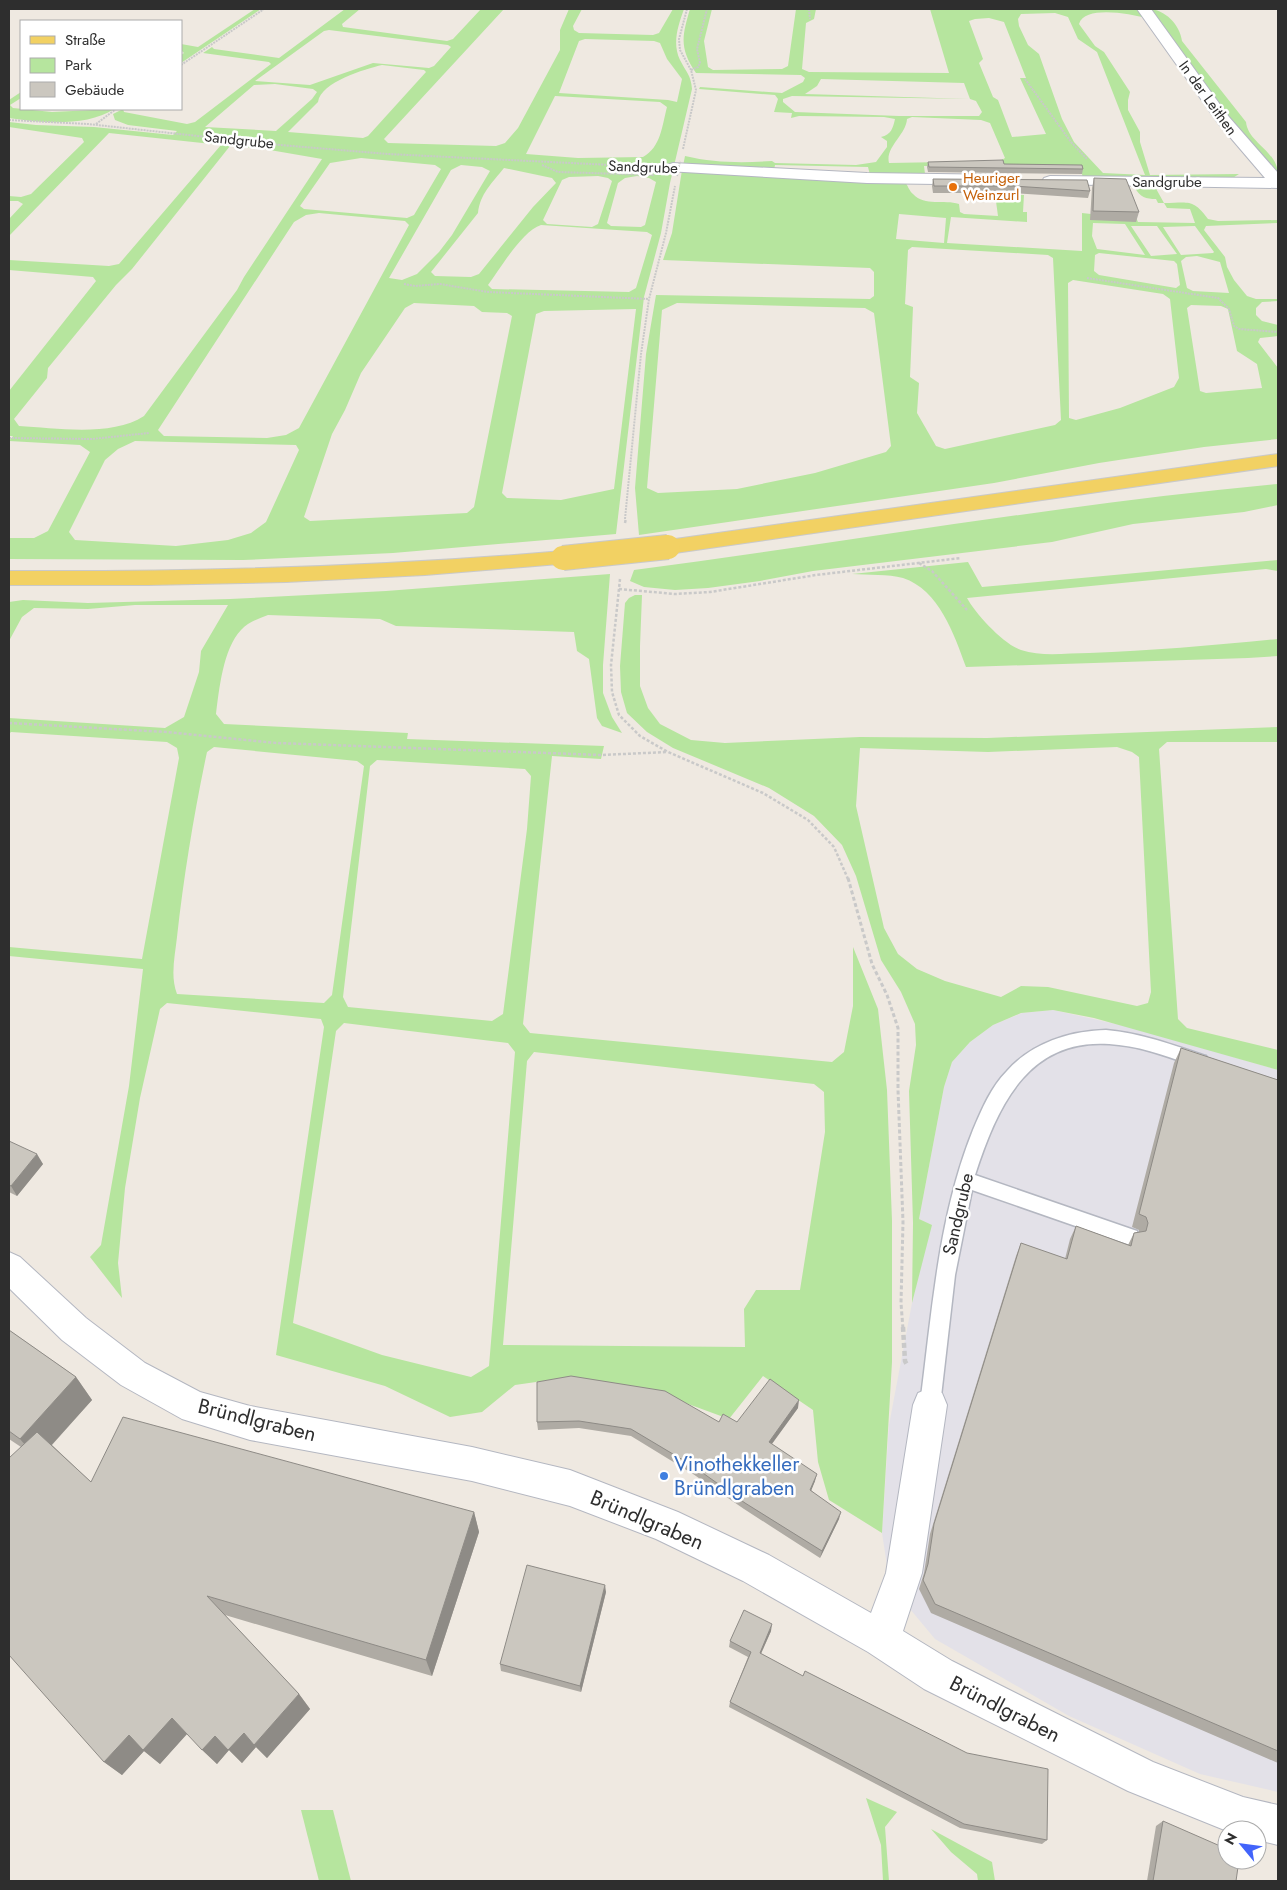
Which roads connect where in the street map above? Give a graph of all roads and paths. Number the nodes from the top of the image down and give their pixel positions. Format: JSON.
{"nodes":[{"id":1,"x":264,"y":9,"type":"edge"},
{"id":2,"x":687,"y":9,"type":"edge"},
{"id":3,"x":707,"y":9,"type":"edge"},
{"id":4,"x":809,"y":9,"type":"edge"},
{"id":5,"x":1144,"y":9,"type":"edge"},
{"id":6,"x":810,"y":19,"type":"dead end"},
{"id":7,"x":182,"y":64,"type":"edge"},
{"id":8,"x":691,"y":70,"type":"junction"},
{"id":9,"x":1024,"y":79,"type":"dead end"},
{"id":10,"x":115,"y":110,"type":"edge"},
{"id":11,"x":9,"y":120,"type":"edge"},
{"id":12,"x":96,"y":124,"type":"junction"},
{"id":13,"x":682,"y":152,"type":"dead end"},
{"id":14,"x":538,"y":163,"type":"junction"},
{"id":15,"x":676,"y":169,"type":"junction"},
{"id":16,"x":656,"y":175,"type":"dead end"},
{"id":17,"x":1018,"y":180,"type":"edge"},
{"id":18,"x":1038,"y":180,"type":"edge"},
{"id":19,"x":1108,"y":182,"type":"junction"},
{"id":20,"x":1278,"y":182,"type":"edge"},
{"id":21,"x":1087,"y":278,"type":"dead end"},
{"id":22,"x":404,"y":284,"type":"dead end"},
{"id":23,"x":649,"y":299,"type":"junction"},
{"id":24,"x":1278,"y":332,"type":"edge"},
{"id":25,"x":149,"y":433,"type":"dead end"},
{"id":26,"x":9,"y":438,"type":"edge"},
{"id":27,"x":1278,"y":460,"type":"edge"},
{"id":28,"x":624,"y":530,"type":"dead end"},
{"id":29,"x":961,"y":558,"type":"dead end"},
{"id":30,"x":919,"y":563,"type":"junction"},
{"id":31,"x":621,"y":569,"type":"dead end"},
{"id":32,"x":9,"y":578,"type":"edge"},
{"id":33,"x":619,"y":589,"type":"junction"},
{"id":34,"x":967,"y":610,"type":"dead end"},
{"id":35,"x":9,"y":723,"type":"edge"},
{"id":36,"x":668,"y":752,"type":"junction"},
{"id":37,"x":1216,"y":1066,"type":"edge"},
{"id":38,"x":964,"y":1179,"type":"junction"},
{"id":39,"x":1130,"y":1237,"type":"dead end"},
{"id":40,"x":9,"y":1267,"type":"edge"},
{"id":41,"x":930,"y":1405,"type":"junction"},
{"id":42,"x":881,"y":1639,"type":"junction"},
{"id":43,"x":1278,"y":1825,"type":"edge"}],
"edges":[{"from":1,"to":7,"type":"path"},
{"from":2,"to":8,"type":"path"},
{"from":3,"to":8,"type":"path"},
{"from":4,"to":6,"type":"path"},
{"from":5,"to":20,"type":"street","name":"In der Leithen"},
{"from":8,"to":13,"type":"path"},
{"from":9,"to":19,"type":"path"},
{"from":10,"to":12,"type":"path"},
{"from":11,"to":12,"type":"path","name":"Sandgrube"},
{"from":12,"to":14,"type":"path","name":"Sandgrube"},
{"from":14,"to":15,"type":"path","name":"Sandgrube"},
{"from":14,"to":16,"type":"path"},
{"from":15,"to":17,"type":"street","name":"Sandgrube"},
{"from":15,"to":23,"type":"path"},
{"from":18,"to":19,"type":"street","name":"Sandgrube"},
{"from":19,"to":20,"type":"street","name":"Sandgrube"},
{"from":21,"to":24,"type":"path"},
{"from":22,"to":23,"type":"path"},
{"from":23,"to":28,"type":"path"},
{"from":25,"to":26,"type":"path"},
{"from":27,"to":32,"type":"main road","bridge":true},
{"from":29,"to":30,"type":"path"},
{"from":30,"to":33,"type":"path"},
{"from":30,"to":34,"type":"path"},
{"from":31,"to":33,"type":"path"},
{"from":33,"to":36,"type":"path"},
{"from":35,"to":36,"type":"path"},
{"from":36,"to":41,"type":"path"},
{"from":37,"to":38,"type":"lane","name":"Sandgrube"},
{"from":38,"to":39,"type":"lane"},
{"from":38,"to":41,"type":"lane","name":"Sandgrube"},
{"from":40,"to":42,"type":"street","name":"Bründlgraben"},
{"from":41,"to":42,"type":"street","name":"Sandgrube"},
{"from":42,"to":43,"type":"street","name":"Bründlgraben"}]}
